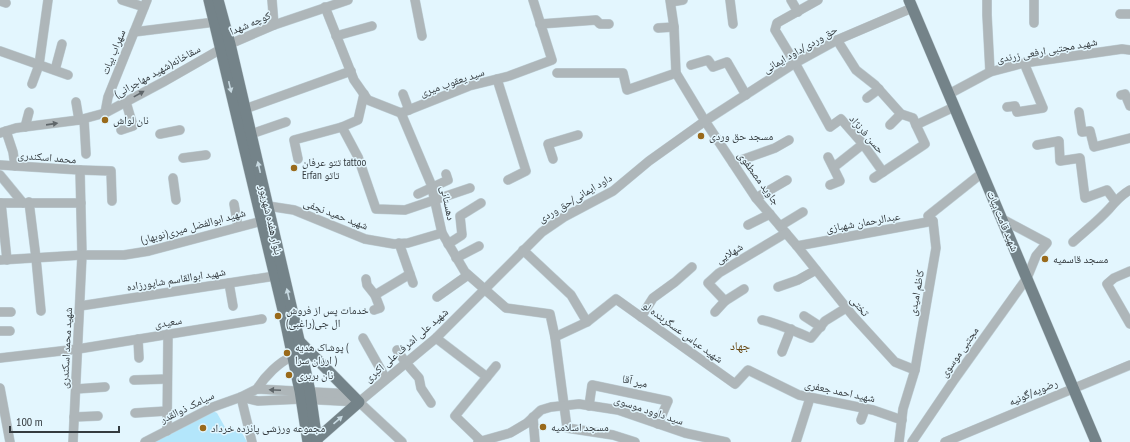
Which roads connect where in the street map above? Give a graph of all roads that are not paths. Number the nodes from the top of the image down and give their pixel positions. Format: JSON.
{"nodes":[{"id":1,"x":48,"y":0,"type":"edge"},
{"id":2,"x":122,"y":0,"type":"edge"},
{"id":3,"x":209,"y":0,"type":"edge"},
{"id":4,"x":218,"y":0,"type":"edge"},
{"id":5,"x":272,"y":0,"type":"edge"},
{"id":6,"x":348,"y":0,"type":"edge"},
{"id":7,"x":415,"y":0,"type":"edge"},
{"id":8,"x":533,"y":0,"type":"edge"},
{"id":9,"x":683,"y":0,"type":"edge"},
{"id":10,"x":730,"y":0,"type":"edge"},
{"id":11,"x":791,"y":0,"type":"edge"},
{"id":12,"x":818,"y":0,"type":"edge"},
{"id":13,"x":987,"y":0,"type":"edge"},
{"id":14,"x":1034,"y":0,"type":"edge"},
{"id":15,"x":671,"y":1,"type":"edge"},
{"id":16,"x":334,"y":2,"type":"edge"},
{"id":17,"x":146,"y":4,"type":"edge"},
{"id":18,"x":911,"y":4,"type":"edge"},
{"id":19,"x":324,"y":7,"type":"junction"},
{"id":20,"x":798,"y":12,"type":"junction"},
{"id":21,"x":1120,"y":14,"type":"dead end"},
{"id":22,"x":1130,"y":14,"type":"edge"},
{"id":23,"x":215,"y":22,"type":"junction"},
{"id":24,"x":1034,"y":23,"type":"dead end"},
{"id":25,"x":540,"y":24,"type":"junction"},
{"id":26,"x":609,"y":24,"type":"dead end"},
{"id":27,"x":733,"y":24,"type":"dead end"},
{"id":28,"x":274,"y":25,"type":"junction"},
{"id":29,"x":372,"y":26,"type":"dead end"},
{"id":30,"x":674,"y":27,"type":"junction"},
{"id":31,"x":658,"y":28,"type":"dead end"},
{"id":32,"x":134,"y":32,"type":"junction"},
{"id":33,"x":336,"y":36,"type":"junction"},
{"id":34,"x":422,"y":36,"type":"dead end"},
{"id":35,"x":837,"y":40,"type":"junction"},
{"id":36,"x":62,"y":44,"type":"dead end"},
{"id":37,"x":226,"y":47,"type":"junction"},
{"id":38,"x":1130,"y":50,"type":"edge"},
{"id":39,"x":0,"y":51,"type":"edge"},
{"id":40,"x":795,"y":63,"type":"junction"},
{"id":41,"x":1024,"y":63,"type":"junction"},
{"id":42,"x":39,"y":65,"type":"junction"},
{"id":43,"x":691,"y":65,"type":"dead end"},
{"id":44,"x":55,"y":70,"type":"junction"},
{"id":45,"x":351,"y":71,"type":"junction"},
{"id":46,"x":990,"y":72,"type":"junction"},
{"id":47,"x":557,"y":73,"type":"dead end"},
{"id":48,"x":676,"y":73,"type":"junction"},
{"id":49,"x":68,"y":75,"type":"dead end"},
{"id":50,"x":497,"y":79,"type":"junction"},
{"id":51,"x":32,"y":84,"type":"dead end"},
{"id":52,"x":879,"y":89,"type":"junction"},
{"id":53,"x":364,"y":94,"type":"junction"},
{"id":54,"x":403,"y":94,"type":"dead end"},
{"id":55,"x":949,"y":94,"type":"junction"},
{"id":56,"x":746,"y":95,"type":"junction"},
{"id":57,"x":1121,"y":95,"type":"dead end"},
{"id":58,"x":867,"y":98,"type":"dead end"},
{"id":59,"x":76,"y":102,"type":"dead end"},
{"id":60,"x":126,"y":102,"type":"junction"},
{"id":61,"x":1130,"y":106,"type":"edge"},
{"id":62,"x":954,"y":107,"type":"junction"},
{"id":63,"x":1008,"y":107,"type":"dead end"},
{"id":64,"x":245,"y":109,"type":"junction"},
{"id":65,"x":405,"y":111,"type":"junction"},
{"id":66,"x":29,"y":112,"type":"dead end"},
{"id":67,"x":1079,"y":112,"type":"dead end"},
{"id":68,"x":105,"y":113,"type":"junction"},
{"id":69,"x":901,"y":114,"type":"junction"},
{"id":70,"x":82,"y":119,"type":"junction"},
{"id":71,"x":705,"y":121,"type":"junction"},
{"id":72,"x":286,"y":122,"type":"dead end"},
{"id":73,"x":890,"y":125,"type":"dead end"},
{"id":74,"x":916,"y":125,"type":"junction"},
{"id":75,"x":25,"y":127,"type":"junction"},
{"id":76,"x":342,"y":127,"type":"junction"},
{"id":77,"x":121,"y":130,"type":"dead end"},
{"id":78,"x":180,"y":130,"type":"dead end"},
{"id":79,"x":3,"y":132,"type":"edge"},
{"id":80,"x":160,"y":134,"type":"dead end"},
{"id":81,"x":251,"y":134,"type":"junction"},
{"id":82,"x":578,"y":135,"type":"dead end"},
{"id":83,"x":1130,"y":138,"type":"edge"},
{"id":84,"x":789,"y":140,"type":"dead end"},
{"id":85,"x":863,"y":144,"type":"junction"},
{"id":86,"x":1037,"y":145,"type":"dead end"},
{"id":87,"x":86,"y":154,"type":"dead end"},
{"id":88,"x":206,"y":155,"type":"dead end"},
{"id":89,"x":828,"y":157,"type":"dead end"},
{"id":90,"x":183,"y":158,"type":"dead end"},
{"id":91,"x":298,"y":159,"type":"dead end"},
{"id":92,"x":553,"y":159,"type":"dead end"},
{"id":93,"x":733,"y":163,"type":"junction"},
{"id":94,"x":0,"y":165,"type":"edge"},
{"id":95,"x":15,"y":166,"type":"junction"},
{"id":96,"x":834,"y":167,"type":"junction"},
{"id":97,"x":80,"y":170,"type":"junction"},
{"id":98,"x":883,"y":172,"type":"junction"},
{"id":99,"x":982,"y":173,"type":"junction"},
{"id":100,"x":446,"y":174,"type":"dead end"},
{"id":101,"x":0,"y":175,"type":"edge"},
{"id":102,"x":173,"y":178,"type":"dead end"},
{"id":103,"x":874,"y":178,"type":"dead end"},
{"id":104,"x":508,"y":180,"type":"dead end"},
{"id":105,"x":787,"y":180,"type":"dead end"},
{"id":106,"x":830,"y":185,"type":"dead end"},
{"id":107,"x":432,"y":188,"type":"junction"},
{"id":108,"x":470,"y":188,"type":"dead end"},
{"id":109,"x":1130,"y":190,"type":"edge"},
{"id":110,"x":418,"y":194,"type":"dead end"},
{"id":111,"x":756,"y":198,"type":"junction"},
{"id":112,"x":176,"y":200,"type":"dead end"},
{"id":113,"x":435,"y":200,"type":"junction"},
{"id":114,"x":1115,"y":201,"type":"junction"},
{"id":115,"x":112,"y":202,"type":"dead end"},
{"id":116,"x":1,"y":203,"type":"edge"},
{"id":117,"x":26,"y":203,"type":"junction"},
{"id":118,"x":81,"y":203,"type":"junction"},
{"id":119,"x":481,"y":203,"type":"dead end"},
{"id":120,"x":234,"y":204,"type":"dead end"},
{"id":121,"x":268,"y":206,"type":"junction"},
{"id":122,"x":803,"y":212,"type":"dead end"},
{"id":123,"x":770,"y":214,"type":"junction"},
{"id":124,"x":1002,"y":219,"type":"junction"},
{"id":125,"x":262,"y":221,"type":"junction"},
{"id":126,"x":933,"y":221,"type":"junction"},
{"id":127,"x":748,"y":225,"type":"dead end"},
{"id":128,"x":238,"y":227,"type":"junction"},
{"id":129,"x":783,"y":230,"type":"junction"},
{"id":130,"x":442,"y":233,"type":"junction"},
{"id":131,"x":1073,"y":242,"type":"dead end"},
{"id":132,"x":399,"y":243,"type":"junction"},
{"id":133,"x":448,"y":244,"type":"junction"},
{"id":134,"x":479,"y":246,"type":"dead end"},
{"id":135,"x":797,"y":246,"type":"junction"},
{"id":136,"x":523,"y":250,"type":"junction"},
{"id":137,"x":82,"y":255,"type":"junction"},
{"id":138,"x":36,"y":258,"type":"junction"},
{"id":139,"x":456,"y":258,"type":"junction"},
{"id":140,"x":4,"y":260,"type":"edge"},
{"id":141,"x":692,"y":267,"type":"dead end"},
{"id":142,"x":816,"y":270,"type":"junction"},
{"id":143,"x":1130,"y":270,"type":"edge"},
{"id":144,"x":410,"y":274,"type":"junction"},
{"id":145,"x":468,"y":275,"type":"junction"},
{"id":146,"x":275,"y":276,"type":"junction"},
{"id":147,"x":1027,"y":278,"type":"junction"},
{"id":148,"x":366,"y":279,"type":"dead end"},
{"id":149,"x":229,"y":283,"type":"junction"},
{"id":150,"x":413,"y":283,"type":"dead end"},
{"id":151,"x":778,"y":287,"type":"dead end"},
{"id":152,"x":484,"y":289,"type":"junction"},
{"id":153,"x":744,"y":289,"type":"dead end"},
{"id":154,"x":374,"y":294,"type":"junction"},
{"id":155,"x":437,"y":297,"type":"dead end"},
{"id":156,"x":725,"y":301,"type":"junction"},
{"id":157,"x":80,"y":306,"type":"junction"},
{"id":158,"x":233,"y":306,"type":"dead end"},
{"id":159,"x":846,"y":308,"type":"junction"},
{"id":160,"x":374,"y":310,"type":"dead end"},
{"id":161,"x":41,"y":311,"type":"dead end"},
{"id":162,"x":0,"y":312,"type":"edge"},
{"id":163,"x":12,"y":312,"type":"dead end"},
{"id":164,"x":715,"y":312,"type":"dead end"},
{"id":165,"x":804,"y":316,"type":"dead end"},
{"id":166,"x":641,"y":317,"type":"junction"},
{"id":167,"x":262,"y":318,"type":"dead end"},
{"id":168,"x":762,"y":320,"type":"dead end"},
{"id":169,"x":588,"y":322,"type":"junction"},
{"id":170,"x":1130,"y":324,"type":"edge"},
{"id":171,"x":821,"y":328,"type":"junction"},
{"id":172,"x":791,"y":329,"type":"junction"},
{"id":173,"x":0,"y":331,"type":"edge"},
{"id":174,"x":10,"y":331,"type":"dead end"},
{"id":175,"x":168,"y":334,"type":"junction"},
{"id":176,"x":555,"y":337,"type":"junction"},
{"id":177,"x":363,"y":338,"type":"dead end"},
{"id":178,"x":436,"y":338,"type":"junction"},
{"id":179,"x":138,"y":339,"type":"junction"},
{"id":180,"x":299,"y":340,"type":"junction"},
{"id":181,"x":78,"y":349,"type":"junction"},
{"id":182,"x":397,"y":350,"type":"dead end"},
{"id":183,"x":782,"y":352,"type":"dead end"},
{"id":184,"x":293,"y":356,"type":"junction"},
{"id":185,"x":0,"y":358,"type":"edge"},
{"id":186,"x":139,"y":358,"type":"dead end"},
{"id":187,"x":406,"y":363,"type":"junction"},
{"id":188,"x":1130,"y":365,"type":"edge"},
{"id":189,"x":496,"y":366,"type":"dead end"},
{"id":190,"x":915,"y":370,"type":"junction"},
{"id":191,"x":487,"y":377,"type":"junction"},
{"id":192,"x":167,"y":379,"type":"junction"},
{"id":193,"x":386,"y":379,"type":"junction"},
{"id":194,"x":134,"y":380,"type":"dead end"},
{"id":195,"x":735,"y":384,"type":"joint"},
{"id":196,"x":105,"y":387,"type":"dead end"},
{"id":197,"x":0,"y":388,"type":"edge"},
{"id":198,"x":1074,"y":388,"type":"junction"},
{"id":199,"x":76,"y":389,"type":"junction"},
{"id":200,"x":257,"y":389,"type":"junction"},
{"id":201,"x":306,"y":395,"type":"junction"},
{"id":202,"x":241,"y":397,"type":"junction"},
{"id":203,"x":355,"y":398,"type":"junction"},
{"id":204,"x":810,"y":398,"type":"junction"},
{"id":205,"x":431,"y":403,"type":"dead end"},
{"id":206,"x":565,"y":406,"type":"junction"},
{"id":207,"x":589,"y":406,"type":"junction"},
{"id":208,"x":865,"y":409,"type":"junction"},
{"id":209,"x":167,"y":411,"type":"junction"},
{"id":210,"x":135,"y":413,"type":"dead end"},
{"id":211,"x":98,"y":416,"type":"dead end"},
{"id":212,"x":74,"y":417,"type":"junction"},
{"id":213,"x":533,"y":417,"type":"junction"},
{"id":214,"x":861,"y":420,"type":"dead end"},
{"id":215,"x":902,"y":420,"type":"junction"},
{"id":216,"x":658,"y":424,"type":"junction"},
{"id":217,"x":166,"y":431,"type":"junction"},
{"id":218,"x":960,"y":439,"type":"edge"},
{"id":219,"x":314,"y":441,"type":"edge"},
{"id":220,"x":10,"y":442,"type":"edge"},
{"id":221,"x":73,"y":442,"type":"edge"},
{"id":222,"x":145,"y":442,"type":"edge"},
{"id":223,"x":252,"y":442,"type":"edge"},
{"id":224,"x":402,"y":442,"type":"edge"},
{"id":225,"x":480,"y":442,"type":"edge"},
{"id":226,"x":535,"y":442,"type":"edge"},
{"id":227,"x":636,"y":442,"type":"edge"},
{"id":228,"x":726,"y":442,"type":"edge"},
{"id":229,"x":796,"y":442,"type":"edge"},
{"id":230,"x":899,"y":442,"type":"edge"},
{"id":231,"x":912,"y":442,"type":"edge"},
{"id":232,"x":945,"y":442,"type":"edge"},
{"id":233,"x":1096,"y":442,"type":"edge"}],
"edges":[{"from":1,"to":42,"type":"street"},
{"from":2,"to":17,"type":"street"},
{"from":3,"to":23,"type":"main road","name":"بلوار هفده شهریور"},
{"from":4,"to":37,"type":"main road","name":"بلوار هفده شهریور"},
{"from":5,"to":28,"type":"street"},
{"from":6,"to":16,"type":"street","name":"کوچه شهدا"},
{"from":7,"to":34,"type":"street"},
{"from":8,"to":25,"type":"street"},
{"from":9,"to":15,"type":"street"},
{"from":10,"to":27,"type":"street"},
{"from":11,"to":20,"type":"street"},
{"from":12,"to":20,"type":"street"},
{"from":13,"to":46,"type":"street"},
{"from":14,"to":24,"type":"street"},
{"from":15,"to":30,"type":"street"},
{"from":16,"to":19,"type":"street","name":"کوچه شهدا"},
{"from":17,"to":32,"type":"street","name":"سهراب بیات"},
{"from":18,"to":35,"type":"street","name":"حق وردی/داود ایمانی"},
{"from":18,"to":55,"type":"main road","name":"شهید قامت بیات"},
{"from":19,"to":28,"type":"street","name":"کوچه شهدا"},
{"from":19,"to":33,"type":"street"},
{"from":20,"to":40,"type":"street"},
{"from":21,"to":22,"type":"street"},
{"from":23,"to":32,"type":"street"},
{"from":23,"to":37,"type":"main road","name":"بلوار هفده شهریور"},
{"from":25,"to":26,"type":"street"},
{"from":25,"to":50,"type":"street","name":"سید یعقوب میری"},
{"from":28,"to":37,"type":"street","name":"کوچه شهدا"},
{"from":29,"to":33,"type":"street"},
{"from":30,"to":31,"type":"street"},
{"from":30,"to":48,"type":"street"},
{"from":32,"to":68,"type":"street","name":"سهراب بیات"},
{"from":33,"to":45,"type":"street"},
{"from":35,"to":40,"type":"street","name":"حق وردی/داود ایمانی"},
{"from":35,"to":52,"type":"street"},
{"from":36,"to":44,"type":"street"},
{"from":60,"to":37,"type":"street","name":"سقاخانه(شهید مهاجرانی)","one_way":true},
{"from":37,"to":64,"type":"main road","name":"بلوار هفده شهریور"},
{"from":37,"to":125,"type":"main road","name":"بلوار هفده شهریور","one_way":true},
{"from":38,"to":41,"type":"street","name":"شهید مجتبی ارفعی زرندی"},
{"from":39,"to":42,"type":"street"},
{"from":40,"to":56,"type":"street","name":"حق وردی/داود ایمانی"},
{"from":40,"to":85,"type":"street","name":"حسن فرنژاد"},
{"from":41,"to":46,"type":"street","name":"شهید مجتبی ارفعی زرندی"},
{"from":41,"to":63,"type":"street"},
{"from":42,"to":44,"type":"street"},
{"from":42,"to":51,"type":"street"},
{"from":43,"to":56,"type":"street"},
{"from":44,"to":49,"type":"street"},
{"from":45,"to":53,"type":"street"},
{"from":45,"to":64,"type":"street"},
{"from":46,"to":55,"type":"street","name":"شهید مجتبی ارفعی زرندی"},
{"from":47,"to":48,"type":"street"},
{"from":48,"to":71,"type":"street","name":"جاوید مصطفوی"},
{"from":50,"to":65,"type":"street","name":"سید یعقوب میری"},
{"from":50,"to":104,"type":"street"},
{"from":52,"to":58,"type":"street"},
{"from":52,"to":69,"type":"street"},
{"from":53,"to":65,"type":"street"},
{"from":53,"to":76,"type":"street"},
{"from":54,"to":65,"type":"street","name":"دهستانی"},
{"from":55,"to":62,"type":"main road","name":"شهید قامت بیات"},
{"from":56,"to":71,"type":"street","name":"حق وردی/داود ایمانی"},
{"from":57,"to":61,"type":"street"},
{"from":59,"to":70,"type":"street"},
{"from":60,"to":68,"type":"street","name":"سقاخانه(شهید مهاجرانی)"},
{"from":60,"to":77,"type":"street"},
{"from":62,"to":74,"type":"street"},
{"from":62,"to":99,"type":"main road","name":"شهید قامت بیات"},
{"from":64,"to":81,"type":"main road","name":"بلوار هفده شهریور"},
{"from":65,"to":107,"type":"street","name":"دهستانی"},
{"from":66,"to":75,"type":"street"},
{"from":67,"to":83,"type":"street"},
{"from":68,"to":70,"type":"street","name":"سقاخانه(شهید مهاجرانی)"},
{"from":69,"to":73,"type":"street"},
{"from":69,"to":74,"type":"street"},
{"from":75,"to":70,"type":"street","name":"سقاخانه(شهید مهاجرانی)","one_way":true},
{"from":70,"to":87,"type":"street"},
{"from":71,"to":93,"type":"street","name":"جاوید مصطفوی"},
{"from":71,"to":136,"type":"street","name":"داود ایمانی/حق وردی"},
{"from":72,"to":81,"type":"street"},
{"from":74,"to":98,"type":"street"},
{"from":75,"to":79,"type":"street","name":"سقاخانه(شهید مهاجرانی)"},
{"from":76,"to":91,"type":"street"},
{"from":76,"to":113,"type":"street"},
{"from":78,"to":80,"type":"street"},
{"from":79,"to":95,"type":"street"},
{"from":121,"to":81,"type":"main road","name":"بلوار هفده شهریور","one_way":true},
{"from":82,"to":92,"type":"street"},
{"from":84,"to":93,"type":"street"},
{"from":85,"to":96,"type":"street"},
{"from":85,"to":98,"type":"street","name":"حسن فرنژاد"},
{"from":86,"to":114,"type":"street"},
{"from":88,"to":90,"type":"street"},
{"from":89,"to":96,"type":"street"},
{"from":93,"to":111,"type":"street","name":"جاوید مصطفوی"},
{"from":94,"to":95,"type":"street","name":"محمد اسکندری"},
{"from":95,"to":97,"type":"street","name":"محمد اسکندری"},
{"from":96,"to":106,"type":"street"},
{"from":97,"to":115,"type":"street"},
{"from":97,"to":118,"type":"street","name":"محمد اسکندری"},
{"from":98,"to":103,"type":"street"},
{"from":99,"to":124,"type":"main road","name":"شهید قامت بیات"},
{"from":99,"to":126,"type":"street","name":"کاظم امیدی"},
{"from":100,"to":107,"type":"street"},
{"from":101,"to":117,"type":"street"},
{"from":102,"to":112,"type":"street"},
{"from":105,"to":111,"type":"street"},
{"from":107,"to":110,"type":"street"},
{"from":107,"to":113,"type":"street","name":"دهستانی"},
{"from":108,"to":113,"type":"street"},
{"from":109,"to":114,"type":"street"},
{"from":111,"to":123,"type":"street","name":"جاوید مصطفوی"},
{"from":113,"to":130,"type":"street","name":"دهستانی"},
{"from":114,"to":131,"type":"street"},
{"from":116,"to":117,"type":"street"},
{"from":116,"to":140,"type":"street"},
{"from":117,"to":118,"type":"street"},
{"from":117,"to":138,"type":"street"},
{"from":118,"to":137,"type":"street","name":"محمد اسکندری"},
{"from":119,"to":133,"type":"street"},
{"from":120,"to":128,"type":"street"},
{"from":121,"to":132,"type":"street","name":"شهید حمید نجفی"},
{"from":180,"to":121,"type":"main road","name":"بلوار هفده شهریور","one_way":true},
{"from":122,"to":129,"type":"street"},
{"from":123,"to":127,"type":"street"},
{"from":123,"to":129,"type":"street","name":"جاوید مصطفوی"},
{"from":124,"to":147,"type":"main road","name":"شهید قامت بیات"},
{"from":124,"to":147,"type":"street","name":"مجتبی موسوی"},
{"from":125,"to":128,"type":"street","name":"شهید ابوالفضل میری(نوبهار)"},
{"from":125,"to":146,"type":"main road","name":"بلوار هفده شهریور"},
{"from":126,"to":135,"type":"street","name":"عبدالرحمان شهبازی"},
{"from":126,"to":190,"type":"street","name":"کاظم امیدی"},
{"from":128,"to":137,"type":"street","name":"شهید ابوالفضل میری(نوبهار)"},
{"from":129,"to":135,"type":"street","name":"جاوید مصطفوی"},
{"from":129,"to":156,"type":"street","name":"شهلایی"},
{"from":130,"to":132,"type":"street","name":"شهید حمید نجفی"},
{"from":130,"to":133,"type":"street","name":"دهستانی"},
{"from":132,"to":144,"type":"street"},
{"from":133,"to":139,"type":"street","name":"دهستانی"},
{"from":134,"to":139,"type":"street"},
{"from":135,"to":142,"type":"street","name":"تختی"},
{"from":136,"to":152,"type":"street","name":"داود ایمانی/حق وردی"},
{"from":136,"to":169,"type":"street"},
{"from":137,"to":138,"type":"street","name":"شهید ابوالفضل میری(نوبهار)"},
{"from":137,"to":157,"type":"street","name":"شهید محمد اسکندری"},
{"from":138,"to":140,"type":"street","name":"شهید ابوالفضل میری(نوبهار)"},
{"from":138,"to":161,"type":"street"},
{"from":139,"to":145,"type":"street","name":"دهستانی"},
{"from":141,"to":166,"type":"street"},
{"from":142,"to":151,"type":"street"},
{"from":142,"to":159,"type":"street","name":"تختی"},
{"from":143,"to":170,"type":"street"},
{"from":144,"to":150,"type":"street"},
{"from":144,"to":154,"type":"street"},
{"from":145,"to":152,"type":"street","name":"دهستانی"},
{"from":145,"to":155,"type":"street"},
{"from":146,"to":149,"type":"street","name":"شهید ابوالقاسم شاپورزاده"},
{"from":146,"to":184,"type":"main road","name":"بلوار هفده شهریور"},
{"from":147,"to":198,"type":"main road","name":"شهید قامت بیات"},
{"from":147,"to":231,"type":"street","name":"مجتبی موسوی"},
{"from":148,"to":154,"type":"street"},
{"from":149,"to":157,"type":"street","name":"شهید ابوالقاسم شاپورزاده"},
{"from":149,"to":158,"type":"street"},
{"from":152,"to":176,"type":"street","name":"دهستانی"},
{"from":152,"to":178,"type":"street","name":"شهید علی اشرف علی اکبری"},
{"from":153,"to":156,"type":"street"},
{"from":154,"to":160,"type":"street"},
{"from":156,"to":164,"type":"street"},
{"from":157,"to":181,"type":"street","name":"شهید محمد اسکندری"},
{"from":159,"to":171,"type":"street"},
{"from":159,"to":190,"type":"street","name":"تختی"},
{"from":162,"to":163,"type":"street"},
{"from":165,"to":171,"type":"street"},
{"from":166,"to":169,"type":"street","name":"شهید عباس عسگربنده لو"},
{"from":166,"to":195,"type":"street","name":"شهید عباس عسگربنده لو"},
{"from":167,"to":175,"type":"street","name":"سعیدی"},
{"from":168,"to":172,"type":"street"},
{"from":169,"to":176,"type":"street"},
{"from":171,"to":172,"type":"street"},
{"from":172,"to":183,"type":"street"},
{"from":173,"to":174,"type":"street"},
{"from":175,"to":179,"type":"street","name":"سعیدی"},
{"from":175,"to":192,"type":"street"},
{"from":176,"to":206,"type":"street"},
{"from":177,"to":193,"type":"street"},
{"from":178,"to":187,"type":"street","name":"شهید علی اشرف علی اکبری"},
{"from":178,"to":191,"type":"street"},
{"from":179,"to":181,"type":"street","name":"سعیدی"},
{"from":179,"to":186,"type":"street"},
{"from":180,"to":201,"type":"main road","name":"بلوار هفده شهریور"},
{"from":180,"to":203,"type":"main road"},
{"from":181,"to":185,"type":"street","name":"سعیدی"},
{"from":181,"to":199,"type":"street","name":"شهید محمد اسکندری"},
{"from":182,"to":187,"type":"street"},
{"from":184,"to":200,"type":"street"},
{"from":184,"to":201,"type":"main road","name":"بلوار هفده شهریور"},
{"from":187,"to":193,"type":"street","name":"شهید علی اشرف علی اکبری"},
{"from":187,"to":205,"type":"street"},
{"from":188,"to":198,"type":"street","name":"رضویه/گونیه"},
{"from":189,"to":191,"type":"street"},
{"from":190,"to":215,"type":"street","name":"کاظم امیدی"},
{"from":191,"to":225,"type":"street"},
{"from":192,"to":194,"type":"street"},
{"from":192,"to":209,"type":"street"},
{"from":193,"to":203,"type":"street","name":"شهید علی اشرف علی اکبری"},
{"from":195,"to":204,"type":"street","name":"شهید احمد جعفری"},
{"from":196,"to":199,"type":"street"},
{"from":197,"to":220,"type":"street"},
{"from":198,"to":218,"type":"street","name":"رضویه/گونیه"},
{"from":198,"to":233,"type":"main road","name":"شهید قامت بیات"},
{"from":199,"to":212,"type":"street","name":"شهید محمد اسکندری"},
{"from":201,"to":200,"type":"street","name":"سیامک ذوالقدر","one_way":true},
{"from":200,"to":202,"type":"street","name":"سیامک ذوالقدر"},
{"from":201,"to":202,"type":"street"},
{"from":201,"to":203,"type":"street"},
{"from":201,"to":219,"type":"main road","name":"بلوار هفده شهریور"},
{"from":202,"to":217,"type":"street","name":"سیامک ذوالقدر"},
{"from":202,"to":223,"type":"street"},
{"from":219,"to":203,"type":"main road","one_way":true},
{"from":203,"to":224,"type":"street"},
{"from":204,"to":208,"type":"street","name":"شهید احمد جعفری"},
{"from":204,"to":229,"type":"street"},
{"from":206,"to":207,"type":"street","name":"سید داوود موسوی"},
{"from":206,"to":213,"type":"street","name":"سید داوود موسوی"},
{"from":206,"to":227,"type":"street"},
{"from":207,"to":216,"type":"street","name":"سید داوود موسوی"},
{"from":207,"to":216,"type":"street","name":"میر آقا"},
{"from":208,"to":214,"type":"street"},
{"from":208,"to":215,"type":"street","name":"شهید احمد جعفری"},
{"from":209,"to":210,"type":"street"},
{"from":209,"to":217,"type":"street"},
{"from":211,"to":212,"type":"street"},
{"from":212,"to":221,"type":"street","name":"شهید محمد اسکندری"},
{"from":213,"to":225,"type":"street","name":"سید داوود موسوی"},
{"from":213,"to":226,"type":"street"},
{"from":215,"to":230,"type":"street","name":"کاظم امیدی"},
{"from":216,"to":228,"type":"street","name":"سید داوود موسوی"},
{"from":217,"to":222,"type":"street","name":"سیامک ذوالقدر"},
{"from":218,"to":232,"type":"street","name":"رضویه/گونیه"}]}
